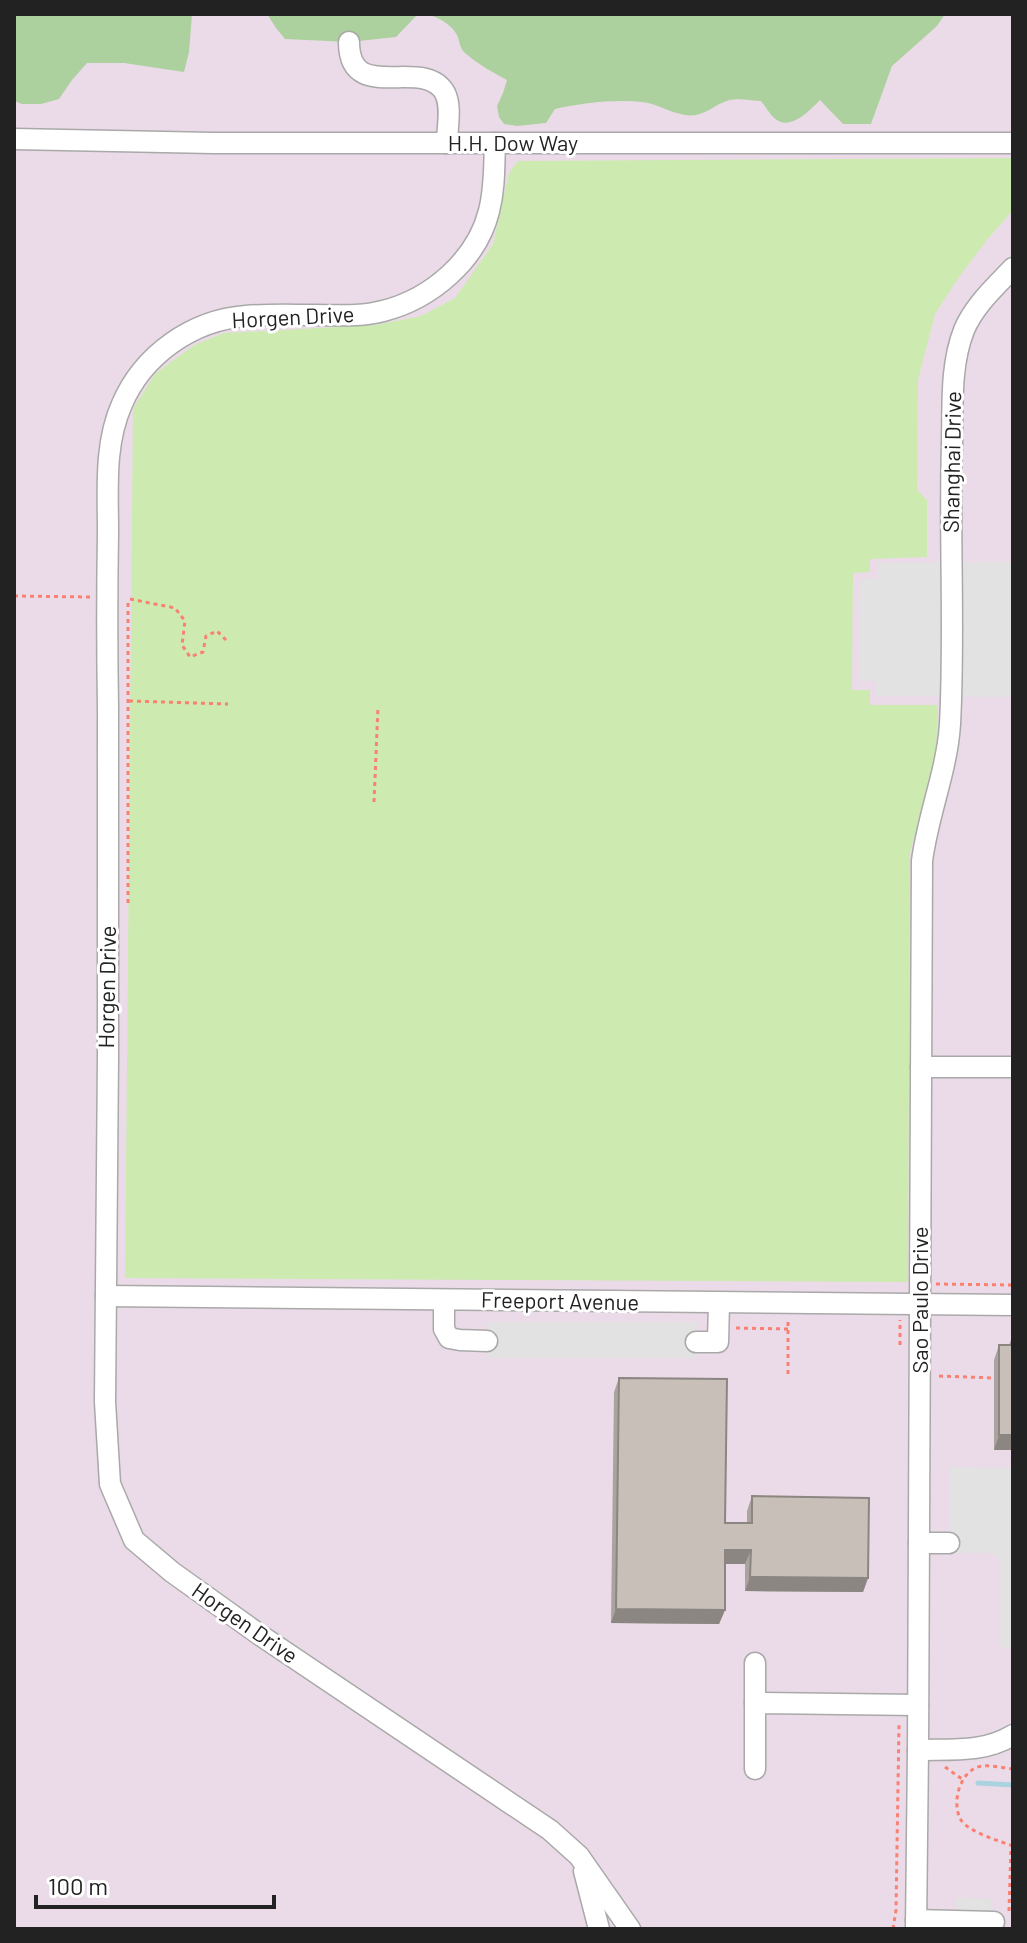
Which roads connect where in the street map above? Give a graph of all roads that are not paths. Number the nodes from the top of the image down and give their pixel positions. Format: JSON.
{"nodes":[{"id":1,"x":349,"y":42,"type":"dead end"},
{"id":2,"x":14,"y":139,"type":"edge"},
{"id":3,"x":447,"y":143,"type":"junction"},
{"id":4,"x":495,"y":143,"type":"junction"},
{"id":5,"x":1013,"y":143,"type":"edge"},
{"id":6,"x":1013,"y":268,"type":"edge"},
{"id":7,"x":951,"y":675,"type":"joint"},
{"id":8,"x":921,"y":1067,"type":"junction"},
{"id":9,"x":1013,"y":1067,"type":"edge"},
{"id":10,"x":106,"y":1296,"type":"junction"},
{"id":11,"x":913,"y":1298,"type":"junction"},
{"id":12,"x":444,"y":1300,"type":"junction"},
{"id":13,"x":719,"y":1303,"type":"junction"},
{"id":14,"x":1013,"y":1305,"type":"edge"},
{"id":15,"x":487,"y":1341,"type":"dead end"},
{"id":16,"x":696,"y":1342,"type":"dead end"},
{"id":17,"x":919,"y":1543,"type":"junction"},
{"id":18,"x":949,"y":1543,"type":"dead end"},
{"id":19,"x":755,"y":1663,"type":"dead end"},
{"id":20,"x":755,"y":1703,"type":"junction"},
{"id":21,"x":909,"y":1705,"type":"junction"},
{"id":22,"x":1013,"y":1735,"type":"edge"},
{"id":23,"x":918,"y":1750,"type":"junction"},
{"id":24,"x":755,"y":1769,"type":"dead end"},
{"id":25,"x":579,"y":1856,"type":"junction"},
{"id":26,"x":994,"y":1922,"type":"road end"},
{"id":27,"x":916,"y":1924,"type":"edge"},
{"id":28,"x":599,"y":1929,"type":"edge"},
{"id":29,"x":630,"y":1929,"type":"edge"}],
"edges":[{"from":1,"to":3,"type":"street"},
{"from":2,"to":3,"type":"street","name":"H.H. Dow Way"},
{"from":3,"to":4,"type":"street","name":"H.H. Dow Way"},
{"from":4,"to":5,"type":"street","name":"H.H. Dow Way"},
{"from":4,"to":10,"type":"street","name":"Horgen Drive"},
{"from":6,"to":7,"type":"street","name":"Shanghai Drive"},
{"from":7,"to":8,"type":"street","name":"Sao Paulo Drive"},
{"from":8,"to":9,"type":"street"},
{"from":8,"to":11,"type":"street","name":"Sao Paulo Drive"},
{"from":10,"to":12,"type":"street","name":"Freeport Avenue"},
{"from":10,"to":25,"type":"street","name":"Horgen Drive"},
{"from":11,"to":13,"type":"street","name":"Freeport Avenue"},
{"from":11,"to":14,"type":"street","name":"Freeport Avenue"},
{"from":11,"to":17,"type":"street","name":"Sao Paulo Drive"},
{"from":12,"to":13,"type":"street","name":"Freeport Avenue"},
{"from":12,"to":15,"type":"street"},
{"from":13,"to":16,"type":"street"},
{"from":17,"to":18,"type":"street"},
{"from":17,"to":21,"type":"street","name":"Sao Paulo Drive"},
{"from":19,"to":20,"type":"street"},
{"from":20,"to":21,"type":"street"},
{"from":20,"to":24,"type":"street"},
{"from":21,"to":23,"type":"street","name":"Sao Paulo Drive"},
{"from":22,"to":23,"type":"street"},
{"from":23,"to":27,"type":"street","name":"Sao Paulo Drive"},
{"from":25,"to":28,"type":"street"},
{"from":25,"to":29,"type":"street","name":"Horgen Drive"},
{"from":26,"to":27,"type":"street"}]}
